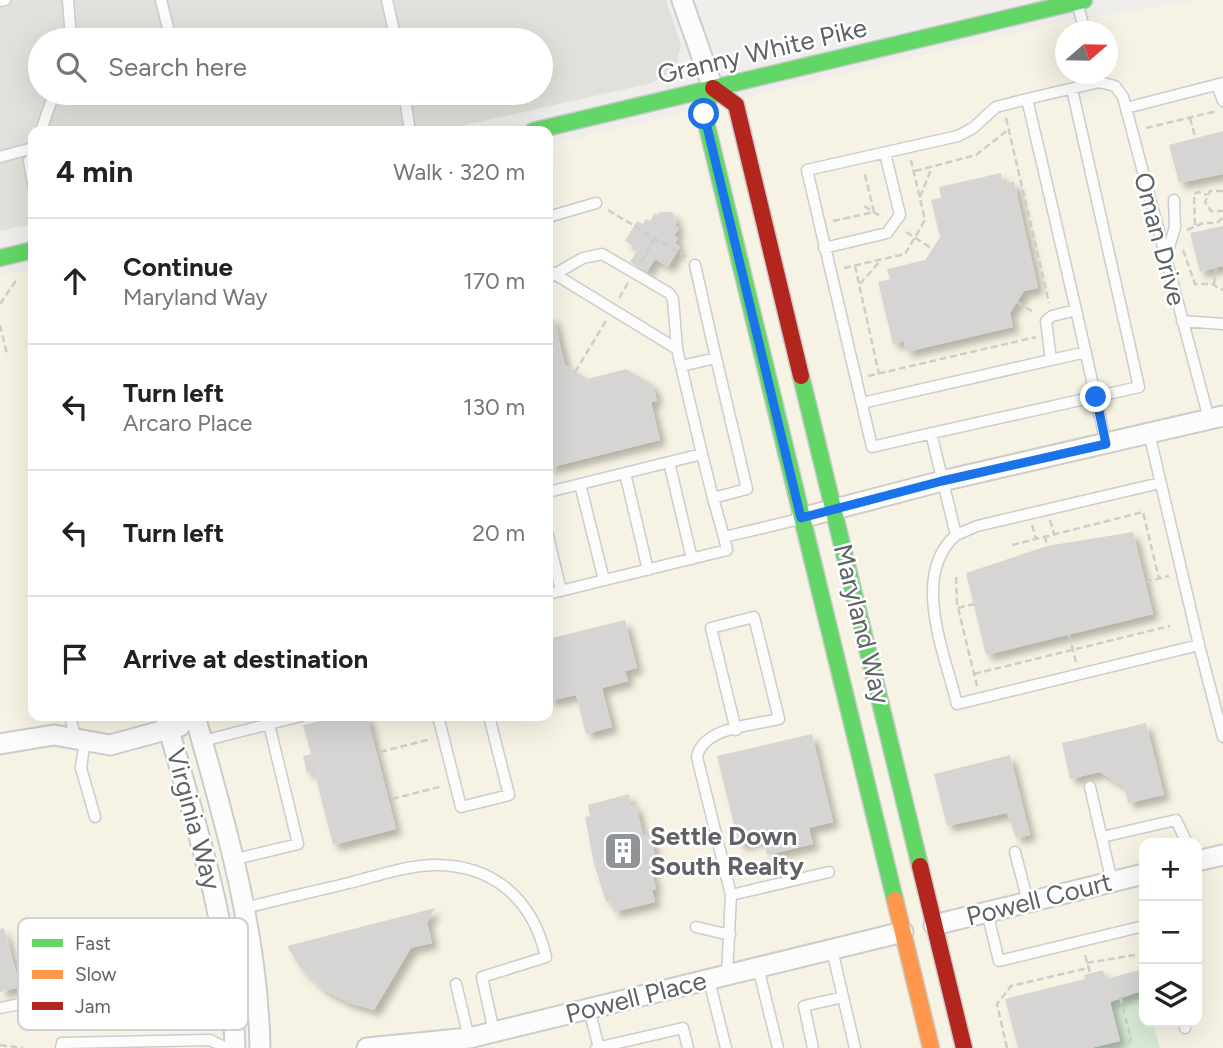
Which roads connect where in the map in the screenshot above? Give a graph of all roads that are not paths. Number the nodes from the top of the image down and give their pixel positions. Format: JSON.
{"nodes":[{"id":1,"x":68,"y":0,"type":"edge"},
{"id":2,"x":161,"y":0,"type":"edge"},
{"id":3,"x":387,"y":0,"type":"edge"},
{"id":4,"x":681,"y":0,"type":"edge"},
{"id":5,"x":1081,"y":1,"type":"edge"},
{"id":6,"x":1084,"y":21,"type":"edge"},
{"id":7,"x":70,"y":28,"type":"edge"},
{"id":8,"x":168,"y":28,"type":"edge"},
{"id":9,"x":393,"y":28,"type":"edge"},
{"id":10,"x":1084,"y":84,"type":"edge"},
{"id":11,"x":1111,"y":84,"type":"edge"},
{"id":12,"x":1220,"y":84,"type":"edge"},
{"id":13,"x":713,"y":89,"type":"junction"},
{"id":14,"x":1072,"y":89,"type":"junction"},
{"id":15,"x":1027,"y":99,"type":"junction"},
{"id":16,"x":1223,"y":101,"type":"edge"},
{"id":17,"x":50,"y":105,"type":"edge"},
{"id":18,"x":406,"y":105,"type":"edge"},
{"id":19,"x":1126,"y":108,"type":"junction"},
{"id":20,"x":43,"y":126,"type":"edge"},
{"id":21,"x":409,"y":126,"type":"edge"},
{"id":22,"x":553,"y":126,"type":"edge"},
{"id":23,"x":28,"y":149,"type":"edge"},
{"id":24,"x":885,"y":153,"type":"junction"},
{"id":25,"x":0,"y":157,"type":"edge"},
{"id":26,"x":1174,"y":200,"type":"dead end"},
{"id":27,"x":596,"y":203,"type":"road end"},
{"id":28,"x":553,"y":215,"type":"edge"},
{"id":29,"x":824,"y":248,"type":"junction"},
{"id":30,"x":28,"y":251,"type":"edge"},
{"id":31,"x":0,"y":258,"type":"edge"},
{"id":32,"x":1165,"y":261,"type":"junction"},
{"id":33,"x":695,"y":265,"type":"road end"},
{"id":34,"x":553,"y":274,"type":"edge"},
{"id":35,"x":553,"y":276,"type":"edge"},
{"id":36,"x":1076,"y":310,"type":"junction"},
{"id":37,"x":1182,"y":321,"type":"junction"},
{"id":38,"x":1223,"y":324,"type":"edge"},
{"id":39,"x":677,"y":349,"type":"junction"},
{"id":40,"x":1086,"y":352,"type":"junction"},
{"id":41,"x":716,"y":358,"type":"junction"},
{"id":42,"x":1051,"y":360,"type":"junction"},
{"id":43,"x":681,"y":366,"type":"junction"},
{"id":44,"x":1096,"y":397,"type":"junction"},
{"id":45,"x":862,"y":403,"type":"junction"},
{"id":46,"x":1216,"y":417,"type":"edge"},
{"id":47,"x":931,"y":433,"type":"junction"},
{"id":48,"x":1149,"y":433,"type":"junction"},
{"id":49,"x":1106,"y":444,"type":"junction"},
{"id":50,"x":702,"y":454,"type":"junction"},
{"id":51,"x":669,"y":462,"type":"junction"},
{"id":52,"x":625,"y":473,"type":"junction"},
{"id":53,"x":942,"y":481,"type":"junction"},
{"id":54,"x":1160,"y":483,"type":"junction"},
{"id":55,"x":580,"y":484,"type":"junction"},
{"id":56,"x":553,"y":491,"type":"edge"},
{"id":57,"x":713,"y":498,"type":"junction"},
{"id":58,"x":834,"y":508,"type":"junction"},
{"id":59,"x":801,"y":518,"type":"junction"},
{"id":60,"x":956,"y":535,"type":"junction"},
{"id":61,"x":724,"y":537,"type":"junction"},
{"id":62,"x":553,"y":557,"type":"edge"},
{"id":63,"x":692,"y":559,"type":"junction"},
{"id":64,"x":648,"y":569,"type":"junction"},
{"id":65,"x":604,"y":580,"type":"junction"},
{"id":66,"x":561,"y":591,"type":"junction"},
{"id":67,"x":553,"y":593,"type":"edge"},
{"id":68,"x":1199,"y":645,"type":"junction"},
{"id":69,"x":1219,"y":701,"type":"edge"},
{"id":70,"x":72,"y":721,"type":"edge"},
{"id":71,"x":197,"y":721,"type":"edge"},
{"id":72,"x":281,"y":721,"type":"edge"},
{"id":73,"x":439,"y":721,"type":"edge"},
{"id":74,"x":490,"y":721,"type":"edge"},
{"id":75,"x":167,"y":722,"type":"edge"},
{"id":76,"x":269,"y":724,"type":"junction"},
{"id":77,"x":736,"y":730,"type":"junction"},
{"id":78,"x":1223,"y":737,"type":"edge"},
{"id":79,"x":80,"y":738,"type":"junction"},
{"id":80,"x":202,"y":741,"type":"junction"},
{"id":81,"x":0,"y":744,"type":"edge"},
{"id":82,"x":1090,"y":787,"type":"dead end"},
{"id":83,"x":95,"y":817,"type":"dead end"},
{"id":84,"x":1102,"y":837,"type":"junction"},
{"id":85,"x":1185,"y":838,"type":"edge"},
{"id":86,"x":1015,"y":852,"type":"dead end"},
{"id":87,"x":1223,"y":855,"type":"edge"},
{"id":88,"x":1202,"y":858,"type":"edge"},
{"id":89,"x":236,"y":859,"type":"junction"},
{"id":90,"x":829,"y":872,"type":"dead end"},
{"id":91,"x":1139,"y":875,"type":"edge"},
{"id":92,"x":1112,"y":882,"type":"junction"},
{"id":93,"x":731,"y":895,"type":"junction"},
{"id":94,"x":1028,"y":902,"type":"junction"},
{"id":95,"x":245,"y":908,"type":"junction"},
{"id":96,"x":987,"y":912,"type":"junction"},
{"id":97,"x":219,"y":918,"type":"edge"},
{"id":98,"x":247,"y":918,"type":"edge"},
{"id":99,"x":934,"y":925,"type":"junction"},
{"id":100,"x":248,"y":927,"type":"edge"},
{"id":101,"x":696,"y":927,"type":"dead end"},
{"id":102,"x":1139,"y":927,"type":"edge"},
{"id":103,"x":903,"y":932,"type":"junction"},
{"id":104,"x":730,"y":935,"type":"junction"},
{"id":105,"x":832,"y":950,"type":"junction"},
{"id":106,"x":758,"y":967,"type":"junction"},
{"id":107,"x":718,"y":978,"type":"junction"},
{"id":108,"x":456,"y":984,"type":"dead end"},
{"id":109,"x":843,"y":997,"type":"junction"},
{"id":110,"x":18,"y":1004,"type":"edge"},
{"id":111,"x":0,"y":1008,"type":"edge"},
{"id":112,"x":589,"y":1009,"type":"junction"},
{"id":113,"x":235,"y":1030,"type":"edge"},
{"id":114,"x":483,"y":1038,"type":"edge"},
{"id":115,"x":61,"y":1046,"type":"edge"},
{"id":116,"x":226,"y":1048,"type":"edge"},
{"id":117,"x":235,"y":1048,"type":"edge"},
{"id":118,"x":260,"y":1048,"type":"edge"},
{"id":119,"x":367,"y":1048,"type":"edge"},
{"id":120,"x":598,"y":1048,"type":"edge"},
{"id":121,"x":688,"y":1048,"type":"edge"},
{"id":122,"x":726,"y":1048,"type":"edge"},
{"id":123,"x":778,"y":1048,"type":"edge"},
{"id":124,"x":813,"y":1048,"type":"edge"},
{"id":125,"x":855,"y":1048,"type":"edge"},
{"id":126,"x":931,"y":1048,"type":"edge"},
{"id":127,"x":964,"y":1048,"type":"edge"}],
"edges":[{"from":1,"to":7,"type":"lane"},
{"from":2,"to":8,"type":"lane"},
{"from":3,"to":9,"type":"lane"},
{"from":4,"to":13,"type":"street","name":"Maryland Way"},
{"from":5,"to":6,"type":"lane"},
{"from":5,"to":13,"type":"main road","name":"Granny White Pike"},
{"from":10,"to":14,"type":"lane"},
{"from":11,"to":19,"type":"lane","name":"Oman Drive"},
{"from":12,"to":16,"type":"lane"},
{"from":12,"to":19,"type":"lane"},
{"from":13,"to":22,"type":"main road","name":"Granny White Pike"},
{"from":13,"to":58,"type":"main road","name":"Maryland Way"},
{"from":13,"to":59,"type":"main road","name":"Maryland Way"},
{"from":14,"to":15,"type":"lane"},
{"from":14,"to":44,"type":"lane"},
{"from":15,"to":24,"type":"lane"},
{"from":15,"to":36,"type":"lane"},
{"from":17,"to":20,"type":"lane"},
{"from":18,"to":21,"type":"lane"},
{"from":19,"to":32,"type":"lane","name":"Oman Drive"},
{"from":23,"to":25,"type":"lane"},
{"from":24,"to":29,"type":"lane"},
{"from":24,"to":29,"type":"lane"},
{"from":26,"to":32,"type":"lane"},
{"from":27,"to":28,"type":"lane"},
{"from":29,"to":45,"type":"lane"},
{"from":30,"to":31,"type":"main road"},
{"from":32,"to":37,"type":"lane","name":"Oman Drive"},
{"from":33,"to":41,"type":"lane"},
{"from":34,"to":39,"type":"lane"},
{"from":35,"to":39,"type":"lane"},
{"from":36,"to":40,"type":"lane"},
{"from":36,"to":42,"type":"lane"},
{"from":37,"to":38,"type":"lane"},
{"from":37,"to":46,"type":"lane","name":"Oman Drive"},
{"from":39,"to":43,"type":"lane"},
{"from":40,"to":42,"type":"lane"},
{"from":40,"to":44,"type":"lane"},
{"from":41,"to":43,"type":"lane"},
{"from":41,"to":57,"type":"lane"},
{"from":42,"to":45,"type":"lane"},
{"from":43,"to":50,"type":"lane"},
{"from":44,"to":47,"type":"lane"},
{"from":44,"to":49,"type":"lane"},
{"from":45,"to":47,"type":"lane"},
{"from":46,"to":48,"type":"street"},
{"from":47,"to":53,"type":"lane"},
{"from":48,"to":49,"type":"street"},
{"from":48,"to":54,"type":"lane"},
{"from":49,"to":53,"type":"street"},
{"from":50,"to":51,"type":"lane"},
{"from":50,"to":57,"type":"lane"},
{"from":51,"to":52,"type":"lane"},
{"from":51,"to":63,"type":"lane"},
{"from":52,"to":55,"type":"lane"},
{"from":52,"to":64,"type":"lane"},
{"from":53,"to":58,"type":"street"},
{"from":53,"to":60,"type":"lane"},
{"from":54,"to":60,"type":"lane"},
{"from":54,"to":68,"type":"lane"},
{"from":55,"to":56,"type":"lane"},
{"from":55,"to":65,"type":"lane"},
{"from":57,"to":61,"type":"lane"},
{"from":58,"to":59,"type":"street"},
{"from":58,"to":99,"type":"main road","name":"Maryland Way"},
{"from":59,"to":61,"type":"lane"},
{"from":59,"to":103,"type":"main road","name":"Maryland Way"},
{"from":60,"to":68,"type":"lane"},
{"from":61,"to":63,"type":"lane"},
{"from":62,"to":66,"type":"lane"},
{"from":63,"to":64,"type":"lane"},
{"from":64,"to":65,"type":"lane"},
{"from":65,"to":66,"type":"lane"},
{"from":66,"to":67,"type":"lane"},
{"from":68,"to":69,"type":"lane"},
{"from":69,"to":78,"type":"lane"},
{"from":70,"to":79,"type":"lane"},
{"from":71,"to":80,"type":"street","name":"Virginia Way"},
{"from":72,"to":76,"type":"lane"},
{"from":73,"to":74,"type":"lane"},
{"from":75,"to":79,"type":"street"},
{"from":75,"to":97,"type":"street","name":"Virginia Way"},
{"from":76,"to":80,"type":"lane"},
{"from":76,"to":89,"type":"lane"},
{"from":77,"to":77,"type":"lane"},
{"from":77,"to":93,"type":"lane"},
{"from":79,"to":81,"type":"street"},
{"from":79,"to":83,"type":"lane"},
{"from":80,"to":89,"type":"street","name":"Virginia Way"},
{"from":82,"to":84,"type":"lane"},
{"from":84,"to":85,"type":"lane"},
{"from":84,"to":92,"type":"lane"},
{"from":86,"to":94,"type":"lane"},
{"from":87,"to":88,"type":"street"},
{"from":89,"to":95,"type":"street","name":"Virginia Way"},
{"from":90,"to":93,"type":"lane"},
{"from":91,"to":92,"type":"street","name":"Powell Court"},
{"from":92,"to":94,"type":"street","name":"Powell Court"},
{"from":93,"to":104,"type":"lane"},
{"from":94,"to":96,"type":"street","name":"Powell Court"},
{"from":95,"to":98,"type":"street","name":"Virginia Way"},
{"from":95,"to":114,"type":"lane"},
{"from":96,"to":99,"type":"street","name":"Powell Court"},
{"from":96,"to":102,"type":"lane"},
{"from":99,"to":103,"type":"main road"},
{"from":99,"to":127,"type":"main road","name":"Maryland Way"},
{"from":100,"to":118,"type":"street","name":"Virginia Way"},
{"from":101,"to":104,"type":"lane"},
{"from":103,"to":105,"type":"street","name":"Powell Place"},
{"from":103,"to":126,"type":"main road","name":"Maryland Way"},
{"from":104,"to":107,"type":"lane"},
{"from":105,"to":106,"type":"street","name":"Powell Place"},
{"from":105,"to":109,"type":"lane"},
{"from":106,"to":107,"type":"street","name":"Powell Place"},
{"from":106,"to":123,"type":"lane"},
{"from":107,"to":112,"type":"street","name":"Powell Place"},
{"from":107,"to":122,"type":"lane"},
{"from":108,"to":114,"type":"lane"},
{"from":109,"to":124,"type":"lane"},
{"from":109,"to":125,"type":"lane"},
{"from":110,"to":111,"type":"lane"},
{"from":112,"to":114,"type":"street","name":"Powell Place"},
{"from":112,"to":120,"type":"lane"},
{"from":113,"to":117,"type":"street","name":"Virginia Way"},
{"from":114,"to":119,"type":"street","name":"Powell Place"},
{"from":115,"to":116,"type":"lane"},
{"from":120,"to":121,"type":"lane"}]}
